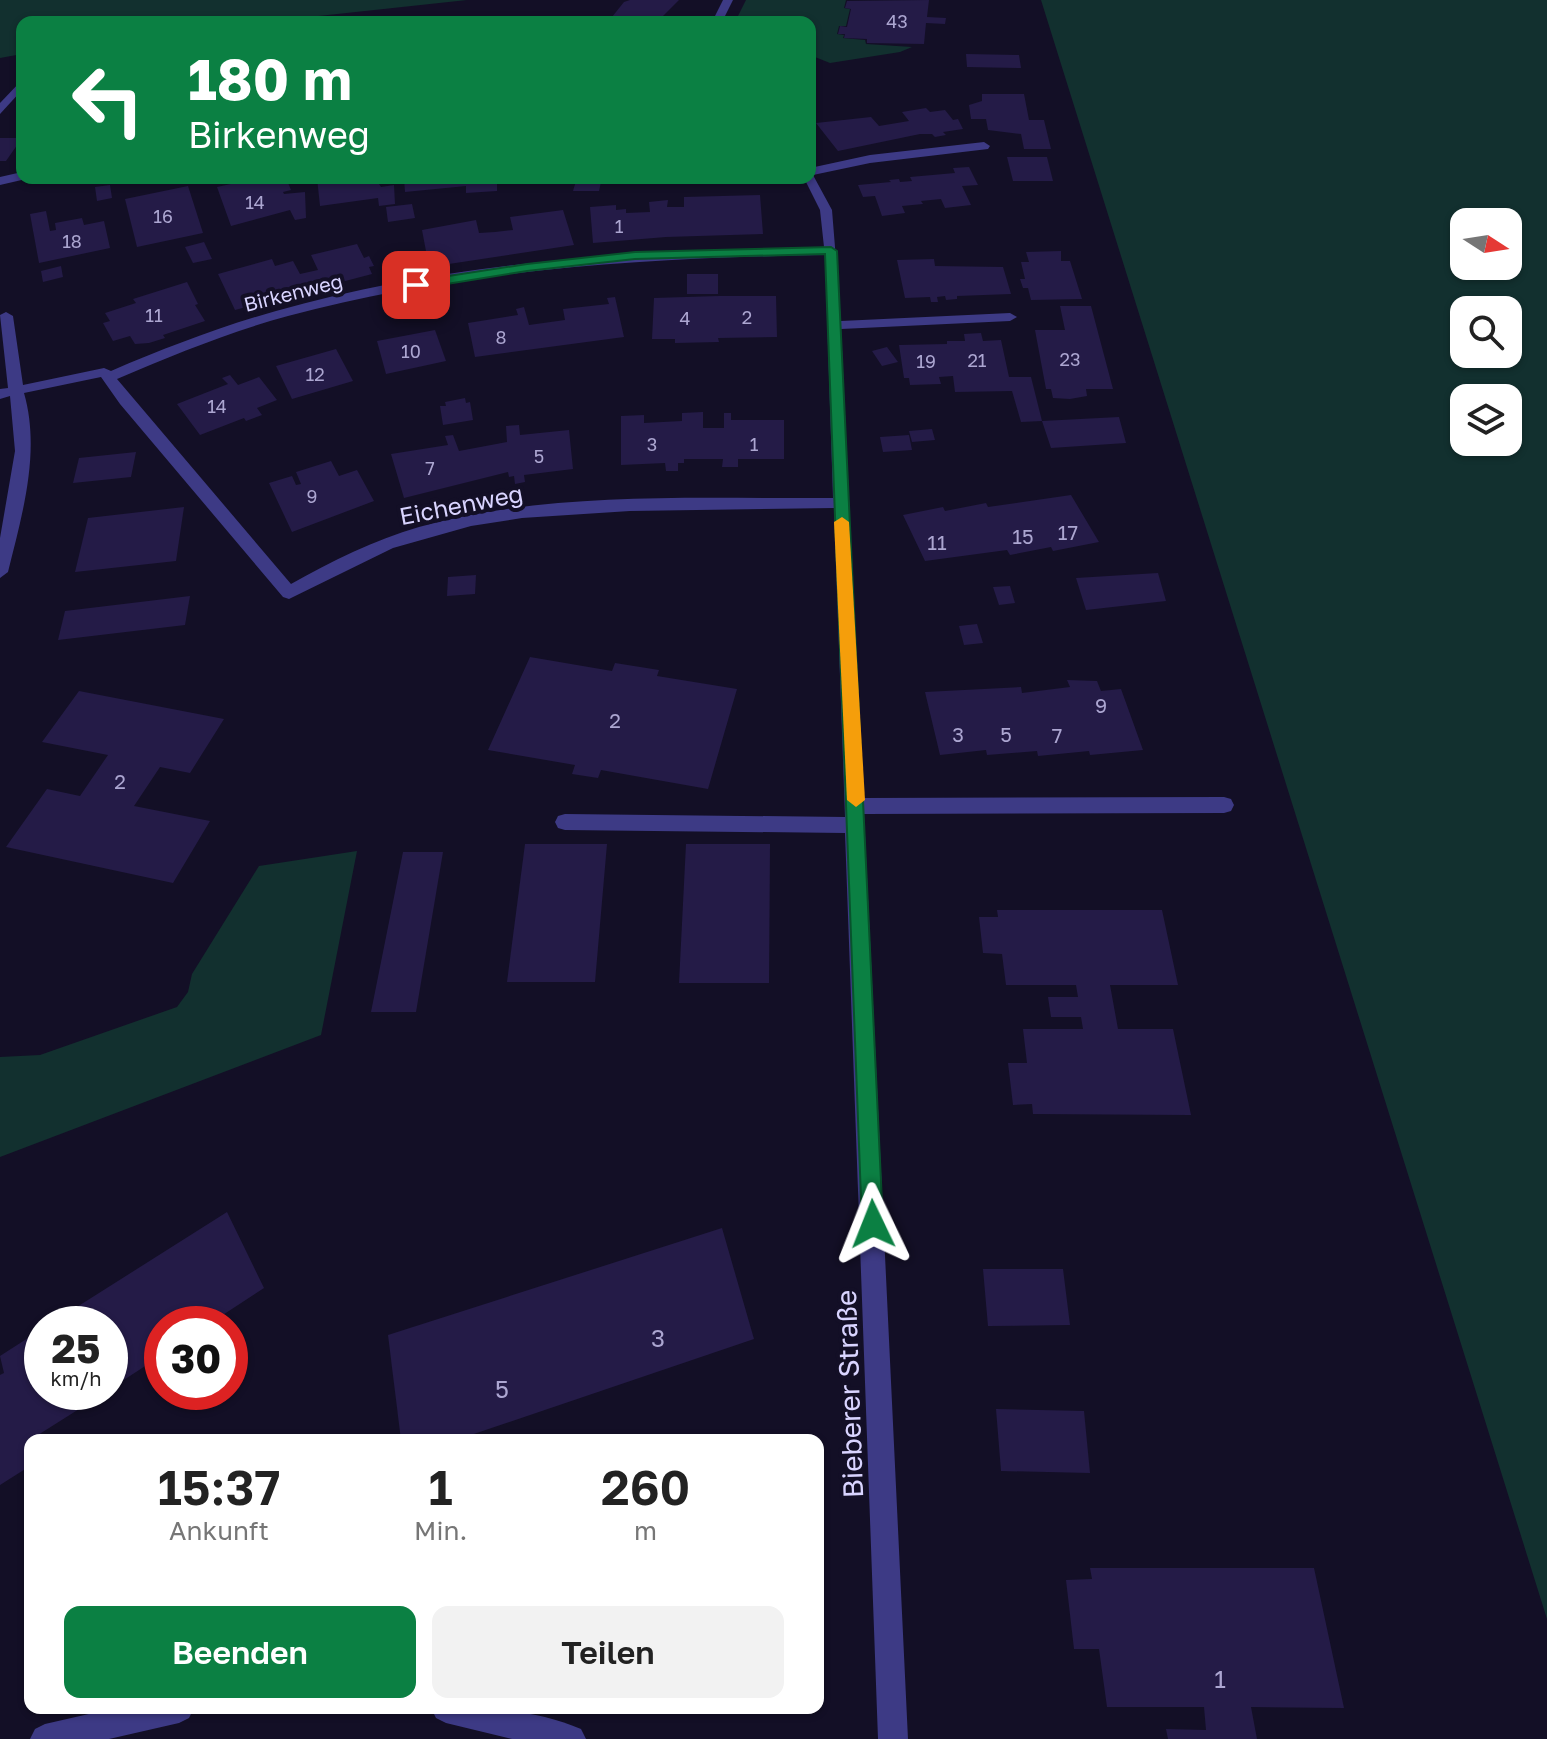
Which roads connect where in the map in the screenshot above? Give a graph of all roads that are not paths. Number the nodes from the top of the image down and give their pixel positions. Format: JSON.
{"nodes":[{"id":1,"x":16,"y":91,"type":"edge"},
{"id":2,"x":0,"y":111,"type":"edge"},
{"id":3,"x":984,"y":146,"type":"dead end"},
{"id":4,"x":816,"y":171,"type":"edge"},
{"id":5,"x":813,"y":184,"type":"edge"},
{"id":6,"x":831,"y":251,"type":"junction"},
{"id":7,"x":6,"y":316,"type":"dead end"},
{"id":8,"x":1010,"y":317,"type":"dead end"},
{"id":9,"x":834,"y":325,"type":"junction"},
{"id":10,"x":108,"y":377,"type":"junction"},
{"id":11,"x":8,"y":392,"type":"edge"},
{"id":12,"x":841,"y":503,"type":"junction"},
{"id":13,"x":0,"y":572,"type":"edge"},
{"id":14,"x":1224,"y":805,"type":"dead end"},
{"id":15,"x":856,"y":816,"type":"junction"},
{"id":16,"x":565,"y":822,"type":"dead end"},
{"id":17,"x":153,"y":1714,"type":"edge"},
{"id":18,"x":470,"y":1714,"type":"edge"},
{"id":19,"x":45,"y":1739,"type":"edge"},
{"id":20,"x":571,"y":1739,"type":"edge"},
{"id":21,"x":893,"y":1739,"type":"edge"}],
"edges":[{"from":1,"to":2,"type":"street"},
{"from":3,"to":4,"type":"street"},
{"from":5,"to":6,"type":"street","name":"Bieberer Straße"},
{"from":6,"to":9,"type":"street","name":"Bieberer Straße"},
{"from":6,"to":10,"type":"street","name":"Birkenweg"},
{"from":7,"to":11,"type":"street"},
{"from":8,"to":9,"type":"street"},
{"from":9,"to":12,"type":"street","name":"Bieberer Straße"},
{"from":10,"to":11,"type":"street"},
{"from":10,"to":12,"type":"street","name":"Eichenweg"},
{"from":11,"to":13,"type":"street"},
{"from":12,"to":15,"type":"street","name":"Bieberer Straße"},
{"from":14,"to":15,"type":"street"},
{"from":15,"to":16,"type":"street"},
{"from":15,"to":21,"type":"street","name":"Bieberer Straße"},
{"from":17,"to":19,"type":"street"},
{"from":18,"to":20,"type":"street"}]}
